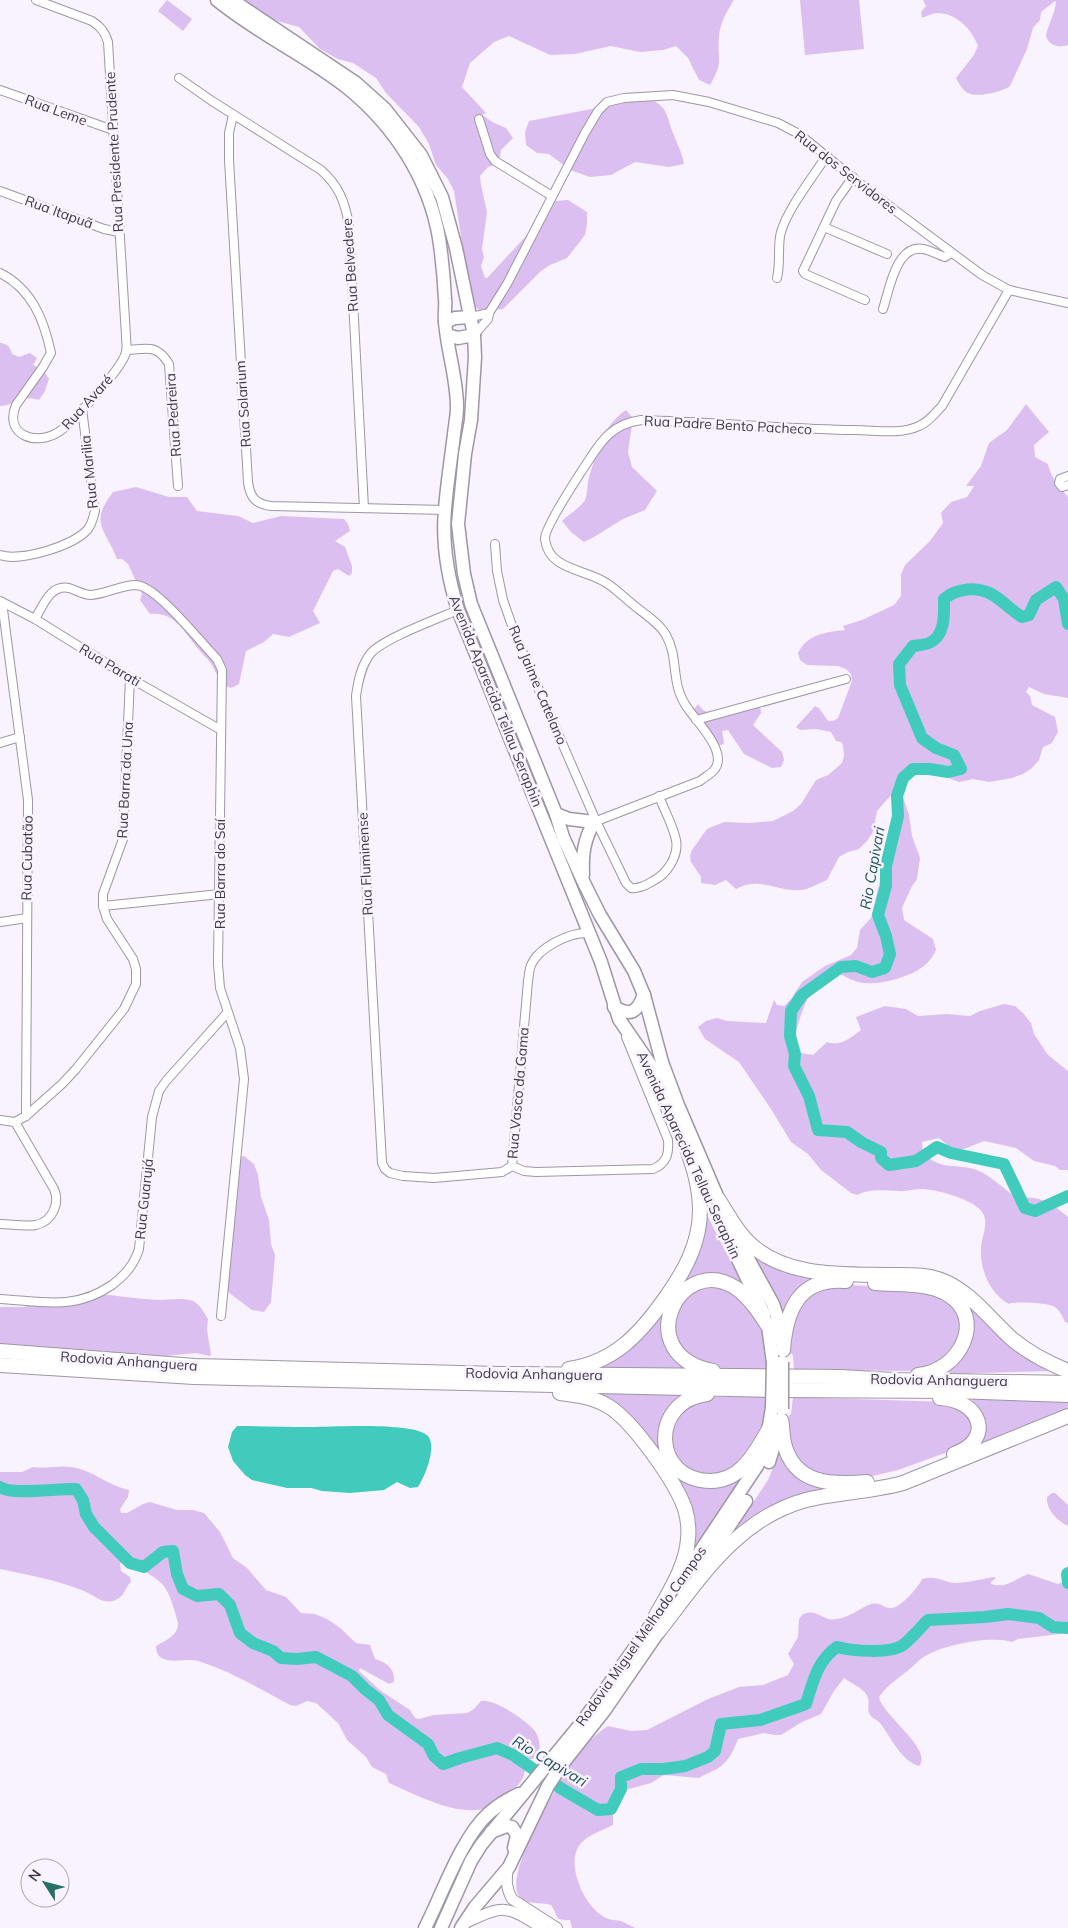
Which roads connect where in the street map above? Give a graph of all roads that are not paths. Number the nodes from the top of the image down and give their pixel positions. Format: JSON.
{"nodes":[{"id":1,"x":36,"y":0,"type":"edge"},
{"id":2,"x":217,"y":0,"type":"edge"},
{"id":3,"x":232,"y":0,"type":"edge"},
{"id":4,"x":179,"y":78,"type":"dead end"},
{"id":5,"x":0,"y":90,"type":"edge"},
{"id":6,"x":234,"y":116,"type":"junction"},
{"id":7,"x":479,"y":120,"type":"dead end"},
{"id":8,"x":113,"y":130,"type":"junction"},
{"id":9,"x":827,"y":155,"type":"junction"},
{"id":10,"x":853,"y":177,"type":"junction"},
{"id":11,"x":0,"y":191,"type":"edge"},
{"id":12,"x":552,"y":196,"type":"junction"},
{"id":13,"x":824,"y":227,"type":"junction"},
{"id":14,"x":119,"y":232,"type":"junction"},
{"id":15,"x":951,"y":253,"type":"junction"},
{"id":16,"x":887,"y":254,"type":"dead end"},
{"id":17,"x":0,"y":273,"type":"edge"},
{"id":18,"x":777,"y":278,"type":"dead end"},
{"id":19,"x":1009,"y":290,"type":"junction"},
{"id":20,"x":865,"y":300,"type":"dead end"},
{"id":21,"x":1068,"y":303,"type":"edge"},
{"id":22,"x":883,"y":309,"type":"dead end"},
{"id":23,"x":489,"y":314,"type":"junction"},
{"id":24,"x":471,"y":317,"type":"junction"},
{"id":25,"x":445,"y":322,"type":"junction"},
{"id":26,"x":447,"y":335,"type":"junction"},
{"id":27,"x":474,"y":336,"type":"junction"},
{"id":28,"x":126,"y":350,"type":"junction"},
{"id":29,"x":82,"y":409,"type":"junction"},
{"id":30,"x":1068,"y":476,"type":"edge"},
{"id":31,"x":1068,"y":485,"type":"edge"},
{"id":32,"x":178,"y":486,"type":"dead end"},
{"id":33,"x":364,"y":508,"type":"junction"},
{"id":34,"x":445,"y":510,"type":"junction"},
{"id":35,"x":495,"y":544,"type":"dead end"},
{"id":36,"x":0,"y":555,"type":"edge"},
{"id":37,"x":1,"y":602,"type":"edge"},
{"id":38,"x":458,"y":610,"type":"junction"},
{"id":39,"x":35,"y":619,"type":"junction"},
{"id":40,"x":130,"y":678,"type":"junction"},
{"id":41,"x":846,"y":679,"type":"dead end"},
{"id":42,"x":696,"y":720,"type":"junction"},
{"id":43,"x":221,"y":730,"type":"junction"},
{"id":44,"x":20,"y":737,"type":"junction"},
{"id":45,"x":0,"y":743,"type":"edge"},
{"id":46,"x":659,"y":796,"type":"junction"},
{"id":47,"x":556,"y":814,"type":"junction"},
{"id":48,"x":595,"y":822,"type":"junction"},
{"id":49,"x":584,"y":884,"type":"junction"},
{"id":50,"x":220,"y":894,"type":"junction"},
{"id":51,"x":103,"y":906,"type":"junction"},
{"id":52,"x":26,"y":918,"type":"junction"},
{"id":53,"x":0,"y":922,"type":"edge"},
{"id":54,"x":589,"y":933,"type":"junction"},
{"id":55,"x":644,"y":995,"type":"junction"},
{"id":56,"x":227,"y":1013,"type":"junction"},
{"id":57,"x":617,"y":1013,"type":"junction"},
{"id":58,"x":26,"y":1116,"type":"junction"},
{"id":59,"x":0,"y":1120,"type":"edge"},
{"id":60,"x":15,"y":1122,"type":"junction"},
{"id":61,"x":684,"y":1140,"type":"junction"},
{"id":62,"x":512,"y":1166,"type":"junction"},
{"id":63,"x":390,"y":1173,"type":"joint"},
{"id":64,"x":718,"y":1200,"type":"junction"},
{"id":65,"x":0,"y":1224,"type":"edge"},
{"id":66,"x":0,"y":1299,"type":"edge"},
{"id":67,"x":221,"y":1316,"type":"dead end"},
{"id":68,"x":768,"y":1326,"type":"junction"},
{"id":69,"x":0,"y":1351,"type":"edge"},
{"id":70,"x":779,"y":1358,"type":"junction"},
{"id":71,"x":0,"y":1365,"type":"edge"},
{"id":72,"x":1068,"y":1371,"type":"edge"},
{"id":73,"x":840,"y":1377,"type":"junction"},
{"id":74,"x":496,"y":1379,"type":"junction"},
{"id":75,"x":746,"y":1383,"type":"junction"},
{"id":76,"x":1068,"y":1383,"type":"edge"},
{"id":77,"x":862,"y":1391,"type":"junction"},
{"id":78,"x":1068,"y":1395,"type":"edge"},
{"id":79,"x":776,"y":1416,"type":"junction"},
{"id":80,"x":1068,"y":1416,"type":"edge"},
{"id":81,"x":655,"y":1628,"type":"junction"},
{"id":82,"x":558,"y":1759,"type":"junction"},
{"id":83,"x":526,"y":1789,"type":"junction"},
{"id":84,"x":490,"y":1832,"type":"junction"},
{"id":85,"x":508,"y":1867,"type":"junction"},
{"id":86,"x":462,"y":1926,"type":"edge"},
{"id":87,"x":425,"y":1928,"type":"edge"},
{"id":88,"x":441,"y":1928,"type":"edge"},
{"id":89,"x":542,"y":1928,"type":"edge"},
{"id":90,"x":558,"y":1928,"type":"edge"}],
"edges":[{"from":1,"to":8,"type":"street","name":"Rua Presidente Prudente"},
{"from":2,"to":25,"type":"main road","name":"Avenida Aparecida Tellau Seraphin"},
{"from":3,"to":24,"type":"main road","name":"Avenida Aparecida Tellau Seraphin"},
{"from":4,"to":6,"type":"street","name":"Rua Belvedere"},
{"from":5,"to":8,"type":"street","name":"Rua Leme"},
{"from":6,"to":33,"type":"street","name":"Rua Belvedere"},
{"from":6,"to":33,"type":"street","name":"Rua Solarium"},
{"from":7,"to":12,"type":"street"},
{"from":8,"to":14,"type":"street","name":"Rua Presidente Prudente"},
{"from":9,"to":10,"type":"street","name":"Rua dos Servidores"},
{"from":9,"to":12,"type":"street","name":"Rua dos Servidores"},
{"from":9,"to":18,"type":"street"},
{"from":10,"to":13,"type":"street"},
{"from":10,"to":15,"type":"street","name":"Rua dos Servidores"},
{"from":11,"to":14,"type":"street","name":"Rua Itapuã"},
{"from":12,"to":23,"type":"street","name":"Rua dos Servidores"},
{"from":13,"to":16,"type":"street"},
{"from":13,"to":20,"type":"street"},
{"from":14,"to":28,"type":"street","name":"Rua Presidente Prudente"},
{"from":15,"to":19,"type":"street","name":"Rua dos Servidores"},
{"from":15,"to":22,"type":"street"},
{"from":17,"to":29,"type":"street","name":"Rua Avaré"},
{"from":19,"to":21,"type":"street","name":"Rua dos Servidores"},
{"from":19,"to":42,"type":"street","name":"Rua Padre Bento Pacheco"},
{"from":23,"to":24,"type":"street"},
{"from":23,"to":27,"type":"street","name":"Rua dos Servidores"},
{"from":24,"to":25,"type":"main road"},
{"from":24,"to":27,"type":"main road","name":"Avenida Aparecida Tellau Seraphin"},
{"from":25,"to":26,"type":"main road","name":"Avenida Aparecida Tellau Seraphin"},
{"from":26,"to":27,"type":"main road"},
{"from":26,"to":34,"type":"main road","name":"Avenida Aparecida Tellau Seraphin"},
{"from":27,"to":47,"type":"main road","name":"Avenida Aparecida Tellau Seraphin"},
{"from":28,"to":29,"type":"street","name":"Rua Avaré"},
{"from":28,"to":32,"type":"street","name":"Rua Pedreira"},
{"from":29,"to":36,"type":"street","name":"Rua Marilia"},
{"from":30,"to":31,"type":"street"},
{"from":33,"to":34,"type":"street","name":"Rua Solarium"},
{"from":34,"to":38,"type":"main road","name":"Avenida Aparecida Tellau Seraphin"},
{"from":35,"to":48,"type":"street","name":"Rua Jaime Catelano"},
{"from":37,"to":39,"type":"street","name":"Rua Parati"},
{"from":37,"to":44,"type":"street","name":"Rua Cubatão"},
{"from":38,"to":54,"type":"main road","name":"Avenida Aparecida Tellau Seraphin"},
{"from":38,"to":63,"type":"street","name":"Rua Fluminense"},
{"from":39,"to":40,"type":"street","name":"Rua Parati"},
{"from":39,"to":43,"type":"street","name":"Rua Barra do Saí"},
{"from":40,"to":43,"type":"street","name":"Rua Parati"},
{"from":40,"to":51,"type":"street","name":"Rua Barra da Una"},
{"from":41,"to":42,"type":"street"},
{"from":42,"to":46,"type":"street","name":"Rua Padre Bento Pacheco"},
{"from":43,"to":50,"type":"street","name":"Rua Barra do Saí"},
{"from":44,"to":45,"type":"street"},
{"from":44,"to":52,"type":"street","name":"Rua Cubatão"},
{"from":46,"to":48,"type":"street","name":"Rua Padre Bento Pacheco"},
{"from":46,"to":48,"type":"street","name":"Rua Jaime Catelano"},
{"from":47,"to":48,"type":"main road"},
{"from":47,"to":49,"type":"main road","name":"Avenida Aparecida Tellau Seraphin"},
{"from":48,"to":49,"type":"main road"},
{"from":49,"to":55,"type":"main road","name":"Avenida Aparecida Tellau Seraphin"},
{"from":50,"to":51,"type":"street"},
{"from":50,"to":56,"type":"street","name":"Rua Barra do Saí"},
{"from":51,"to":58,"type":"street"},
{"from":52,"to":53,"type":"street"},
{"from":52,"to":58,"type":"street","name":"Rua Cubatão"},
{"from":54,"to":57,"type":"main road","name":"Avenida Aparecida Tellau Seraphin"},
{"from":54,"to":62,"type":"street","name":"Rua Vasco da Gama"},
{"from":55,"to":57,"type":"main road"},
{"from":55,"to":64,"type":"main road","name":"Avenida Aparecida Tellau Seraphin"},
{"from":56,"to":66,"type":"street","name":"Rua Guarujá"},
{"from":56,"to":67,"type":"street","name":"Rua Barra do Saí"},
{"from":57,"to":61,"type":"main road","name":"Avenida Aparecida Tellau Seraphin"},
{"from":57,"to":62,"type":"street"},
{"from":58,"to":60,"type":"street"},
{"from":59,"to":60,"type":"street"},
{"from":60,"to":65,"type":"street"},
{"from":61,"to":68,"type":"main road","name":"Avenida Aparecida Tellau Seraphin"},
{"from":61,"to":74,"type":"highway"},
{"from":62,"to":63,"type":"street","name":"Rua Vasco da Gama"},
{"from":64,"to":70,"type":"main road","name":"Avenida Aparecida Tellau Seraphin"},
{"from":64,"to":72,"type":"highway"},
{"from":68,"to":70,"type":"main road","name":"Avenida Aparecida Tellau Seraphin"},
{"from":68,"to":75,"type":"highway"},
{"from":69,"to":74,"type":"highway","name":"Rodovia Anhanguera"},
{"from":70,"to":73,"type":"highway"},
{"from":70,"to":79,"type":"main road","name":"Rodovia Miguel Melhado Campos","bridge":true},
{"from":71,"to":74,"type":"highway","name":"Rodovia Anhanguera"},
{"from":73,"to":75,"type":"highway","name":"Rodovia Anhanguera"},
{"from":73,"to":76,"type":"highway","name":"Rodovia Anhanguera"},
{"from":74,"to":75,"type":"highway","name":"Rodovia Anhanguera"},
{"from":74,"to":81,"type":"highway"},
{"from":75,"to":77,"type":"highway","name":"Rodovia Anhanguera"},
{"from":75,"to":79,"type":"highway"},
{"from":77,"to":78,"type":"highway","name":"Rodovia Anhanguera"},
{"from":77,"to":79,"type":"highway"},
{"from":79,"to":81,"type":"main road","name":"Rodovia Miguel Melhado Campos"},
{"from":80,"to":81,"type":"highway"},
{"from":81,"to":82,"type":"main road","name":"Rodovia Miguel Melhado Campos"},
{"from":82,"to":83,"type":"main road","name":"Rodovia Miguel Melhado Campos"},
{"from":82,"to":85,"type":"main road","name":"Rodovia Miguel Melhado Campos"},
{"from":83,"to":84,"type":"main road","name":"Rodovia Miguel Melhado Campos"},
{"from":83,"to":87,"type":"main road"},
{"from":84,"to":85,"type":"main road"},
{"from":84,"to":88,"type":"main road","name":"Rodovia Miguel Melhado Campos"},
{"from":85,"to":86,"type":"main road","name":"Rodovia Miguel Melhado Campos"},
{"from":85,"to":90,"type":"street"},
{"from":86,"to":89,"type":"street"}]}
